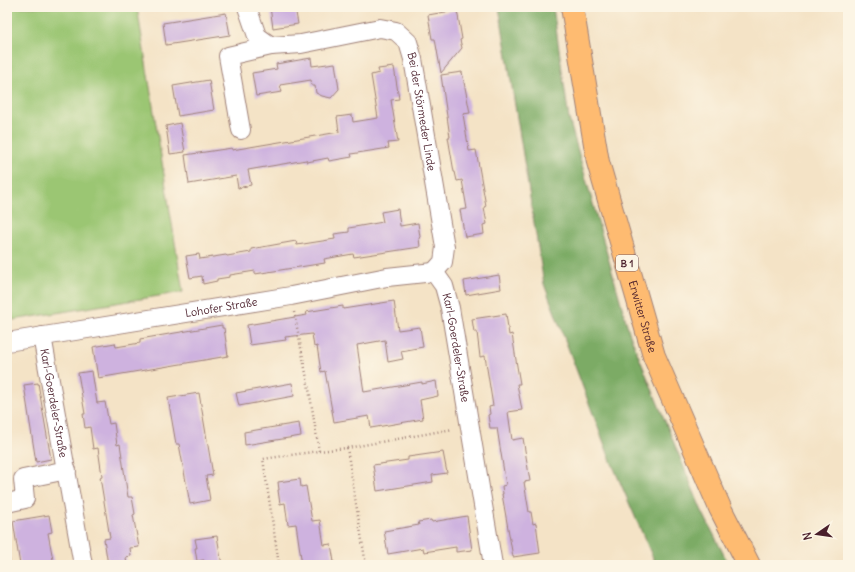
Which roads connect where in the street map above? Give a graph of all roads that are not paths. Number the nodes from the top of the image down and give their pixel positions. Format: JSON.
{"nodes":[{"id":1,"x":247,"y":7,"type":"edge"},
{"id":2,"x":572,"y":7,"type":"edge"},
{"id":3,"x":264,"y":41,"type":"junction"},
{"id":4,"x":241,"y":130,"type":"dead end"},
{"id":5,"x":434,"y":272,"type":"junction"},
{"id":6,"x":42,"y":336,"type":"junction"},
{"id":7,"x":7,"y":342,"type":"edge"},
{"id":8,"x":67,"y":470,"type":"junction"},
{"id":9,"x":7,"y":503,"type":"edge"},
{"id":10,"x":83,"y":565,"type":"edge"},
{"id":11,"x":494,"y":565,"type":"edge"},
{"id":12,"x":749,"y":565,"type":"edge"}],
"edges":[{"from":1,"to":3,"type":"street"},
{"from":2,"to":12,"type":"main road","name":"Erwitter Straße","number":"B 1"},
{"from":3,"to":4,"type":"street","name":"Bei der Störmeder Linde"},
{"from":3,"to":5,"type":"street","name":"Bei der Störmeder Linde"},
{"from":5,"to":6,"type":"street","name":"Lohofer Straße"},
{"from":5,"to":11,"type":"street","name":"Karl-Goerdeler-Straße"},
{"from":6,"to":7,"type":"street","name":"Lohofer Straße"},
{"from":6,"to":8,"type":"street","name":"Karl-Goerdeler-Straße"},
{"from":8,"to":9,"type":"street","name":"Karl-Goerdeler-Straße"},
{"from":8,"to":10,"type":"street","name":"Karl-Goerdeler-Straße"}]}
